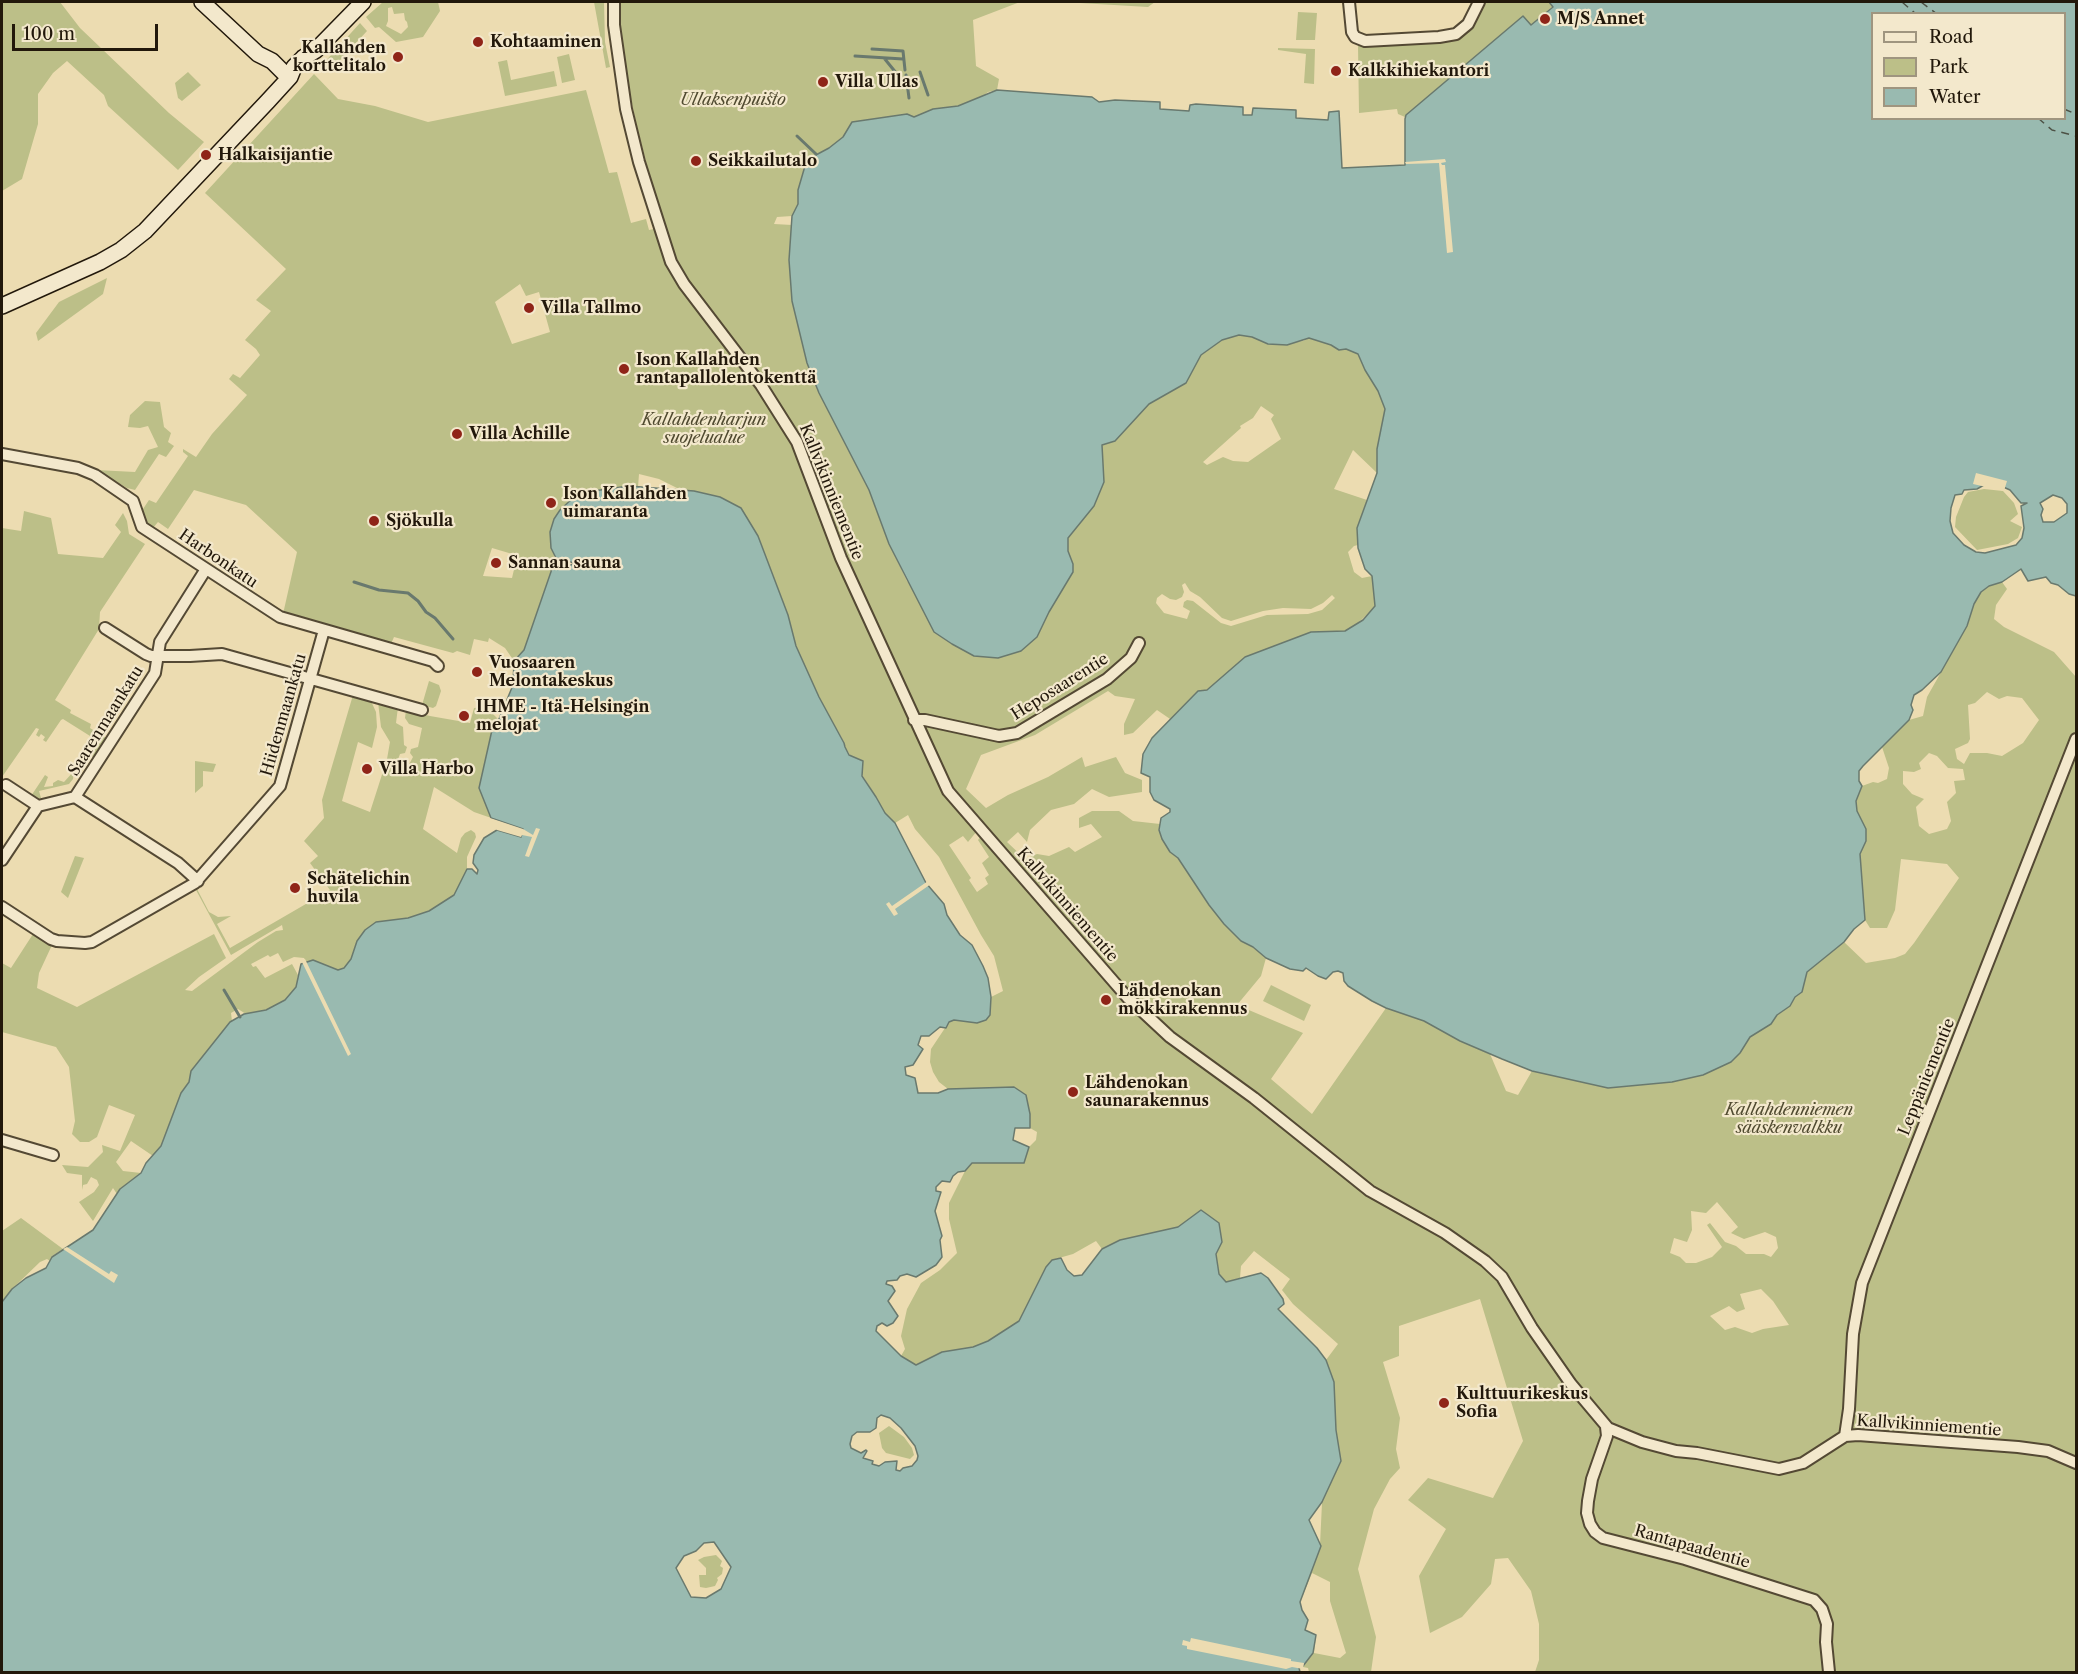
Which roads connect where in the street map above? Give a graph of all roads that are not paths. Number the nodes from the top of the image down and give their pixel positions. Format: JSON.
{"nodes":[{"id":1,"x":202,"y":2,"type":"edge"},
{"id":2,"x":363,"y":2,"type":"edge"},
{"id":3,"x":614,"y":2,"type":"edge"},
{"id":4,"x":1349,"y":2,"type":"edge"},
{"id":5,"x":1479,"y":2,"type":"edge"},
{"id":6,"x":289,"y":77,"type":"junction"},
{"id":7,"x":2,"y":306,"type":"edge"},
{"id":8,"x":2,"y":454,"type":"edge"},
{"id":9,"x":206,"y":569,"type":"junction"},
{"id":10,"x":105,"y":628,"type":"dead end"},
{"id":11,"x":324,"y":630,"type":"junction"},
{"id":12,"x":1139,"y":643,"type":"dead end"},
{"id":13,"x":157,"y":656,"type":"junction"},
{"id":14,"x":438,"y":666,"type":"dead end"},
{"id":15,"x":311,"y":678,"type":"junction"},
{"id":16,"x":423,"y":710,"type":"dead end"},
{"id":17,"x":914,"y":720,"type":"junction"},
{"id":18,"x":2076,"y":739,"type":"edge"},
{"id":19,"x":6,"y":785,"type":"dead end"},
{"id":20,"x":75,"y":797,"type":"junction"},
{"id":21,"x":38,"y":806,"type":"junction"},
{"id":22,"x":2,"y":860,"type":"edge"},
{"id":23,"x":198,"y":881,"type":"junction"},
{"id":24,"x":2,"y":907,"type":"edge"},
{"id":25,"x":2,"y":1140,"type":"edge"},
{"id":26,"x":53,"y":1155,"type":"dead end"},
{"id":27,"x":1606,"y":1427,"type":"junction"},
{"id":28,"x":1845,"y":1436,"type":"junction"},
{"id":29,"x":2076,"y":1463,"type":"edge"},
{"id":30,"x":1829,"y":1672,"type":"edge"}],
"edges":[{"from":1,"to":6,"type":"street"},
{"from":2,"to":6,"type":"street"},
{"from":3,"to":17,"type":"street","name":"Kallvikinniementie"},
{"from":4,"to":5,"type":"street"},
{"from":6,"to":7,"type":"street"},
{"from":8,"to":9,"type":"street","name":"Harbonkatu"},
{"from":9,"to":11,"type":"street","name":"Harbonkatu"},
{"from":9,"to":13,"type":"street","name":"Saarenmaankatu"},
{"from":10,"to":13,"type":"street"},
{"from":11,"to":14,"type":"street","name":"Harbonkatu"},
{"from":11,"to":15,"type":"street","name":"Hiidenmaankatu"},
{"from":12,"to":17,"type":"street","name":"Heposaarentie"},
{"from":13,"to":15,"type":"street"},
{"from":13,"to":20,"type":"street","name":"Saarenmaankatu"},
{"from":15,"to":16,"type":"street"},
{"from":15,"to":23,"type":"street","name":"Hiidenmaankatu"},
{"from":17,"to":27,"type":"street","name":"Kallvikinniementie"},
{"from":18,"to":28,"type":"street","name":"Leppäniementie"},
{"from":19,"to":21,"type":"street"},
{"from":20,"to":21,"type":"street","name":"Saarenmaankatu"},
{"from":20,"to":23,"type":"street"},
{"from":21,"to":22,"type":"street"},
{"from":23,"to":24,"type":"street","name":"Hiidenmaankatu"},
{"from":25,"to":26,"type":"street"},
{"from":27,"to":28,"type":"street","name":"Kallvikinniementie"},
{"from":27,"to":30,"type":"street","name":"Rantapaadentie"},
{"from":28,"to":29,"type":"street","name":"Kallvikinniementie"}]}
